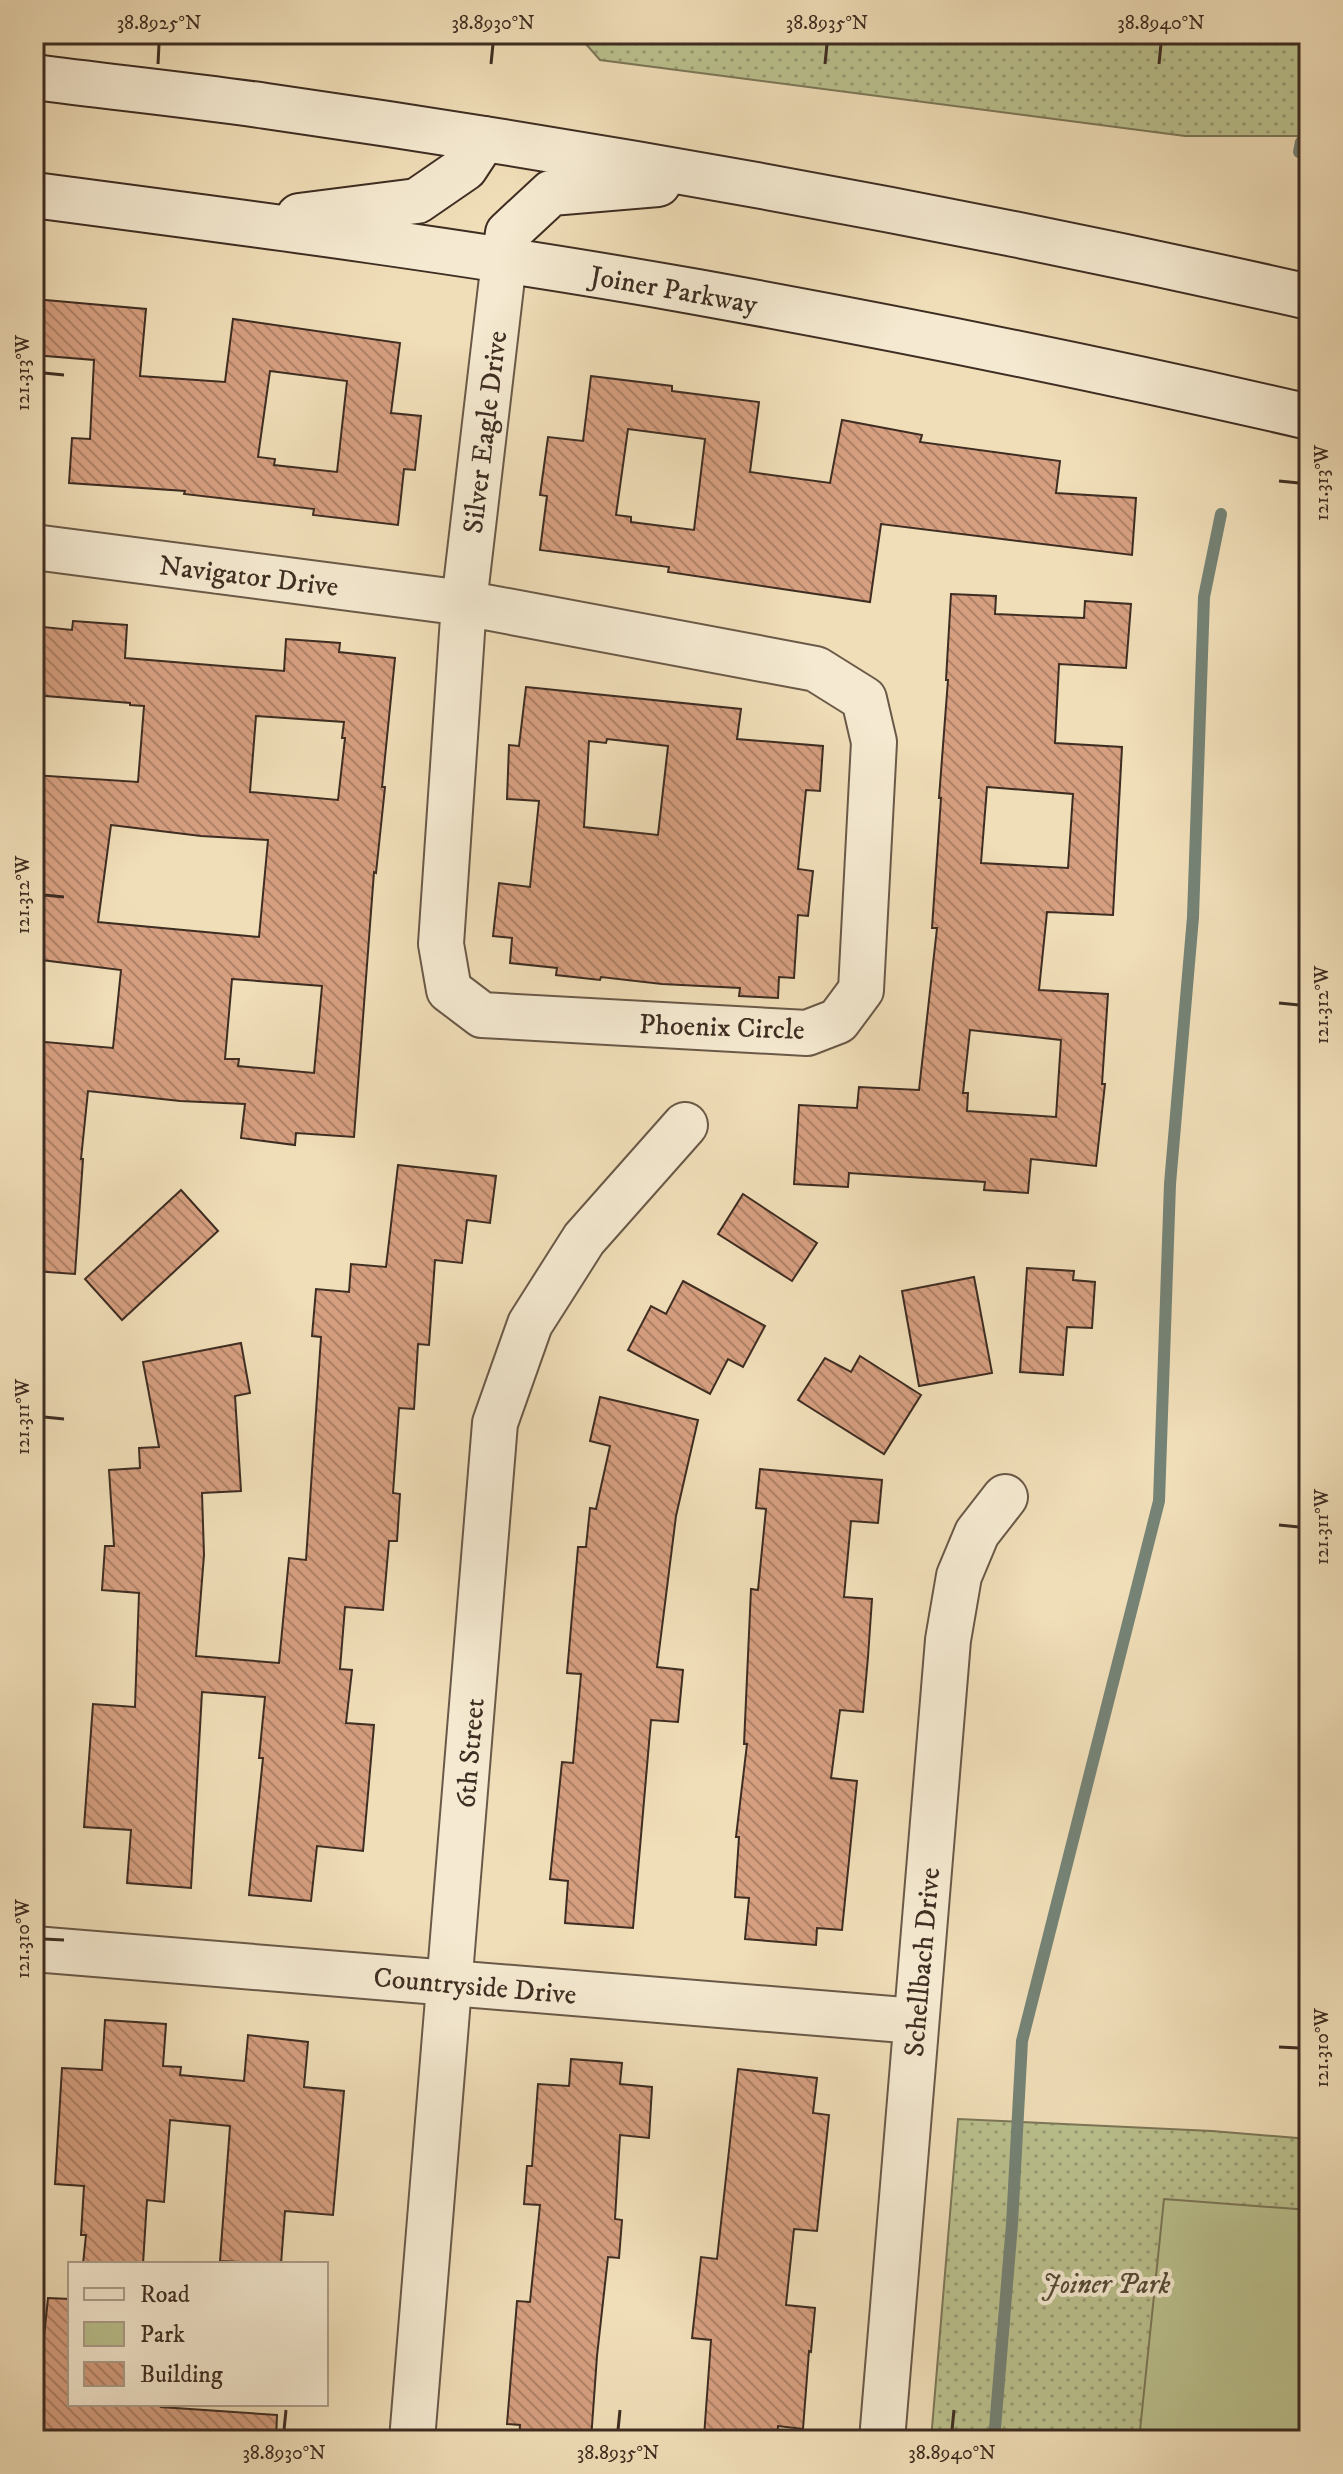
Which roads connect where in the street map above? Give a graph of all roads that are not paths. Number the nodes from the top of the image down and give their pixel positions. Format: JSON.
{"nodes":[{"id":1,"x":34,"y":77,"type":"edge"},
{"id":2,"x":484,"y":139,"type":"junction"},
{"id":3,"x":720,"y":179,"type":"junction"},
{"id":4,"x":34,"y":195,"type":"edge"},
{"id":5,"x":245,"y":223,"type":"junction"},
{"id":6,"x":504,"y":261,"type":"junction"},
{"id":7,"x":1309,"y":297,"type":"edge"},
{"id":8,"x":1309,"y":417,"type":"edge"},
{"id":9,"x":34,"y":547,"type":"edge"},
{"id":10,"x":464,"y":603,"type":"junction"},
{"id":11,"x":685,"y":1125,"type":"dead end"},
{"id":12,"x":1005,"y":1497,"type":"dead end"},
{"id":13,"x":34,"y":1949,"type":"edge"},
{"id":14,"x":450,"y":1983,"type":"junction"},
{"id":15,"x":916,"y":2021,"type":"junction"},
{"id":16,"x":412,"y":2440,"type":"edge"},
{"id":17,"x":882,"y":2440,"type":"edge"}],
"edges":[{"from":1,"to":2,"type":"street"},
{"from":2,"to":3,"type":"street"},
{"from":2,"to":5,"type":"street"},
{"from":3,"to":6,"type":"street","name":"Silver Eagle Drive"},
{"from":3,"to":7,"type":"street"},
{"from":4,"to":5,"type":"street","name":"Joiner Parkway"},
{"from":5,"to":6,"type":"street","name":"Joiner Parkway"},
{"from":6,"to":8,"type":"street","name":"Joiner Parkway"},
{"from":6,"to":10,"type":"street","name":"Silver Eagle Drive"},
{"from":9,"to":10,"type":"street","name":"Navigator Drive"},
{"from":10,"to":10,"type":"street","name":"Phoenix Circle"},
{"from":11,"to":14,"type":"street","name":"6th Street"},
{"from":12,"to":15,"type":"street","name":"Schellbach Drive"},
{"from":13,"to":14,"type":"street","name":"Countryside Drive"},
{"from":14,"to":15,"type":"street","name":"Countryside Drive"},
{"from":14,"to":16,"type":"street","name":"6th Street"},
{"from":15,"to":17,"type":"street","name":"Schellbach Drive"}]}
